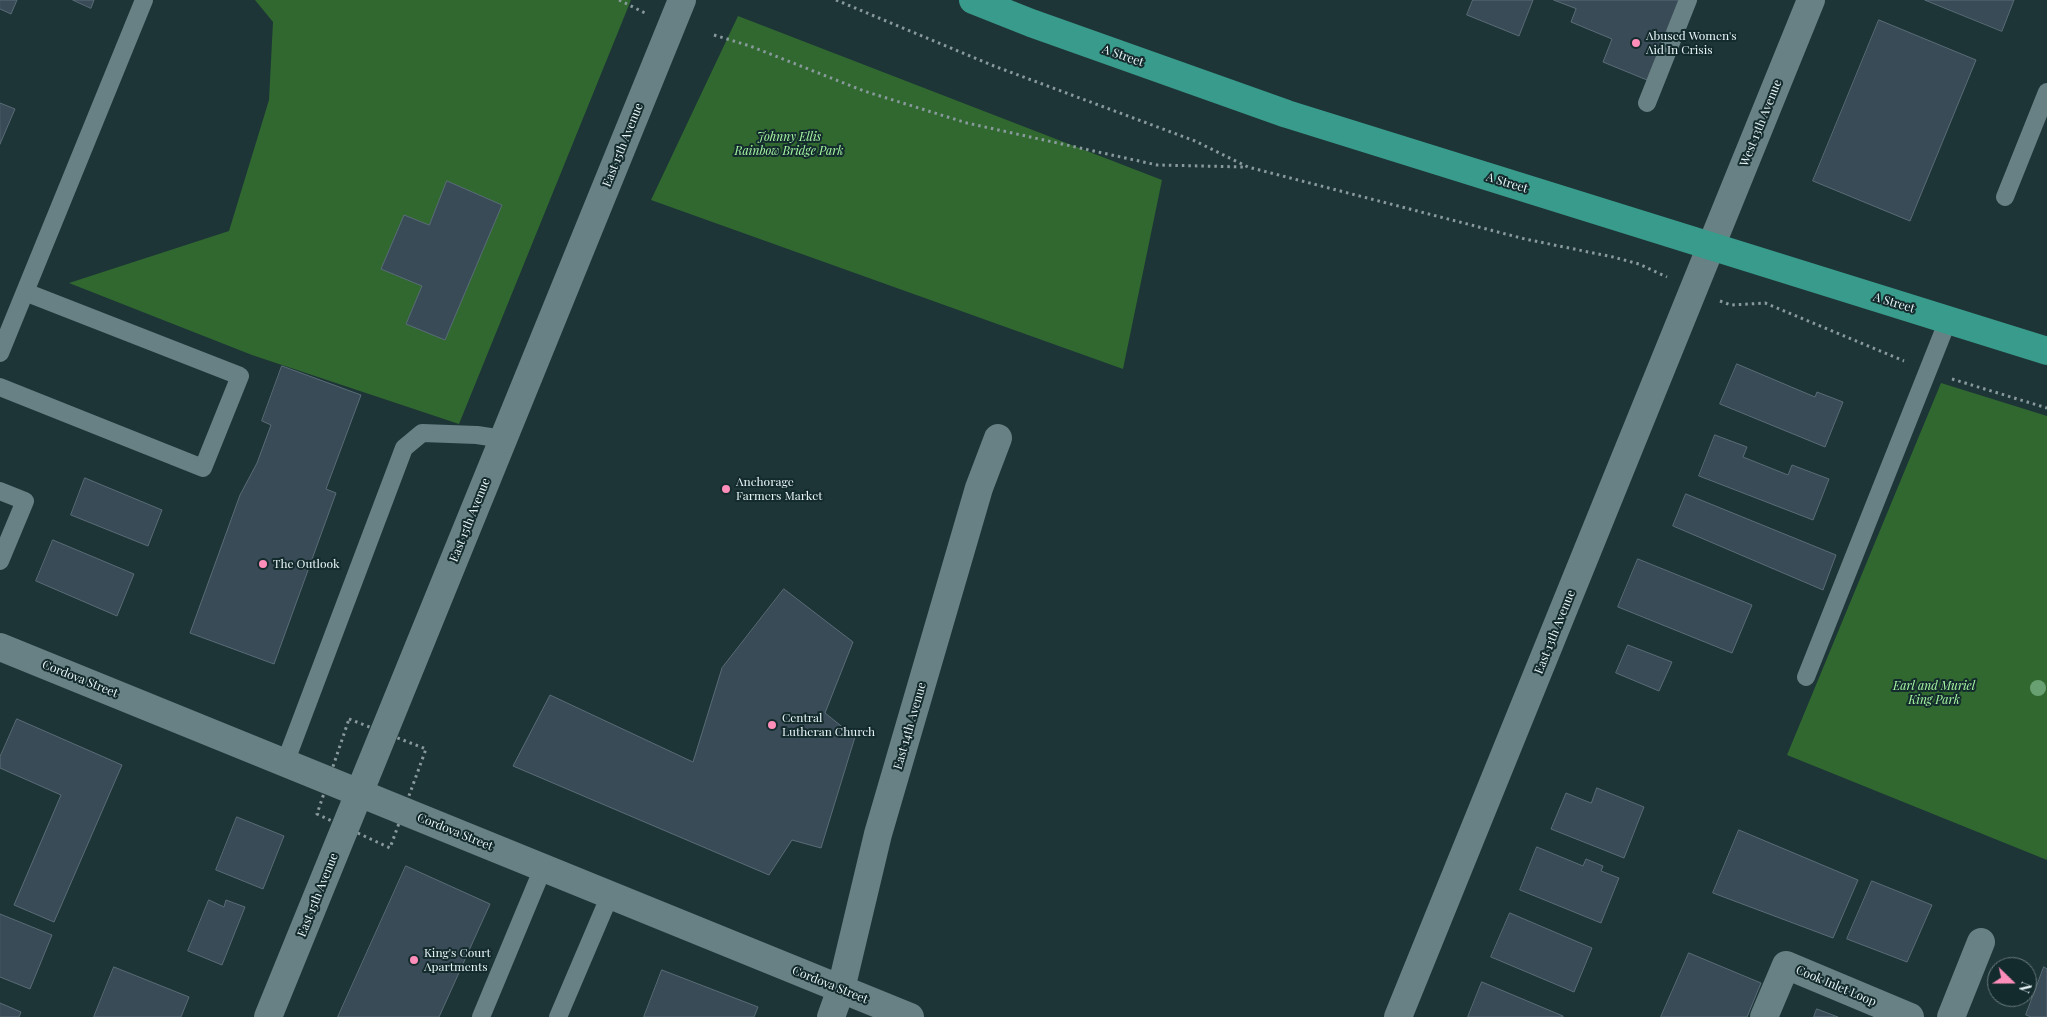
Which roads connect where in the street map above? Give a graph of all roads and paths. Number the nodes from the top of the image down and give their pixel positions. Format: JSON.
{"nodes":[{"id":1,"x":144,"y":0,"type":"edge"},
{"id":2,"x":619,"y":0,"type":"edge"},
{"id":3,"x":836,"y":0,"type":"edge"},
{"id":4,"x":973,"y":0,"type":"edge"},
{"id":5,"x":1688,"y":0,"type":"edge"},
{"id":6,"x":1811,"y":0,"type":"edge"},
{"id":7,"x":677,"y":11,"type":"edge"},
{"id":8,"x":645,"y":13,"type":"dead end"},
{"id":9,"x":714,"y":35,"type":"dead end"},
{"id":10,"x":2047,"y":92,"type":"edge"},
{"id":11,"x":1647,"y":103,"type":"dead end"},
{"id":12,"x":1248,"y":167,"type":"junction"},
{"id":13,"x":2005,"y":197,"type":"dead end"},
{"id":14,"x":1711,"y":247,"type":"junction"},
{"id":15,"x":1694,"y":289,"type":"junction"},
{"id":16,"x":25,"y":292,"type":"junction"},
{"id":17,"x":1948,"y":320,"type":"junction"},
{"id":18,"x":2047,"y":351,"type":"edge"},
{"id":19,"x":0,"y":353,"type":"edge"},
{"id":20,"x":1928,"y":371,"type":"junction"},
{"id":21,"x":0,"y":387,"type":"edge"},
{"id":22,"x":2047,"y":408,"type":"edge"},
{"id":23,"x":998,"y":438,"type":"dead end"},
{"id":24,"x":503,"y":439,"type":"junction"},
{"id":25,"x":0,"y":491,"type":"edge"},
{"id":26,"x":0,"y":561,"type":"edge"},
{"id":27,"x":0,"y":646,"type":"edge"},
{"id":28,"x":1806,"y":677,"type":"dead end"},
{"id":29,"x":285,"y":763,"type":"junction"},
{"id":30,"x":360,"y":793,"type":"junction"},
{"id":31,"x":542,"y":868,"type":"junction"},
{"id":32,"x":610,"y":895,"type":"junction"},
{"id":33,"x":1981,"y":942,"type":"dead end"},
{"id":34,"x":841,"y":989,"type":"junction"},
{"id":35,"x":268,"y":1017,"type":"edge"},
{"id":36,"x":481,"y":1017,"type":"edge"},
{"id":37,"x":558,"y":1017,"type":"edge"},
{"id":38,"x":831,"y":1017,"type":"edge"},
{"id":39,"x":910,"y":1017,"type":"edge"},
{"id":40,"x":1398,"y":1017,"type":"edge"},
{"id":41,"x":1764,"y":1017,"type":"edge"},
{"id":42,"x":1910,"y":1017,"type":"edge"},
{"id":43,"x":1952,"y":1017,"type":"edge"}],
"edges":[{"from":1,"to":16,"type":"lane"},
{"from":2,"to":8,"type":"path"},
{"from":3,"to":12,"type":"path"},
{"from":4,"to":14,"type":"main road","name":"A Street"},
{"from":5,"to":11,"type":"lane"},
{"from":6,"to":14,"type":"street","name":"West 13th Avenue"},
{"from":7,"to":24,"type":"street","name":"East 15th Avenue"},
{"from":9,"to":12,"type":"path"},
{"from":10,"to":13,"type":"lane"},
{"from":12,"to":15,"type":"path"},
{"from":14,"to":15,"type":"street","name":"East 13th Avenue"},
{"from":14,"to":17,"type":"main road","name":"A Street"},
{"from":15,"to":20,"type":"path"},
{"from":15,"to":40,"type":"street","name":"East 13th Avenue"},
{"from":16,"to":19,"type":"lane"},
{"from":16,"to":21,"type":"lane"},
{"from":17,"to":18,"type":"main road","name":"A Street"},
{"from":17,"to":20,"type":"lane"},
{"from":20,"to":22,"type":"path"},
{"from":20,"to":28,"type":"lane"},
{"from":23,"to":34,"type":"street","name":"East 14th Avenue"},
{"from":24,"to":29,"type":"lane"},
{"from":24,"to":30,"type":"street","name":"East 15th Avenue"},
{"from":25,"to":26,"type":"lane"},
{"from":27,"to":29,"type":"street","name":"Cordova Street"},
{"from":29,"to":30,"type":"street","name":"Cordova Street"},
{"from":30,"to":31,"type":"street","name":"Cordova Street"},
{"from":30,"to":35,"type":"street","name":"East 15th Avenue"},
{"from":31,"to":32,"type":"street","name":"Cordova Street"},
{"from":31,"to":36,"type":"lane"},
{"from":32,"to":34,"type":"street","name":"Cordova Street"},
{"from":32,"to":37,"type":"lane"},
{"from":33,"to":43,"type":"street"},
{"from":34,"to":38,"type":"street","name":"East 14th Avenue"},
{"from":34,"to":39,"type":"street","name":"Cordova Street"},
{"from":41,"to":42,"type":"street","name":"Cook Inlet Loop"}]}
